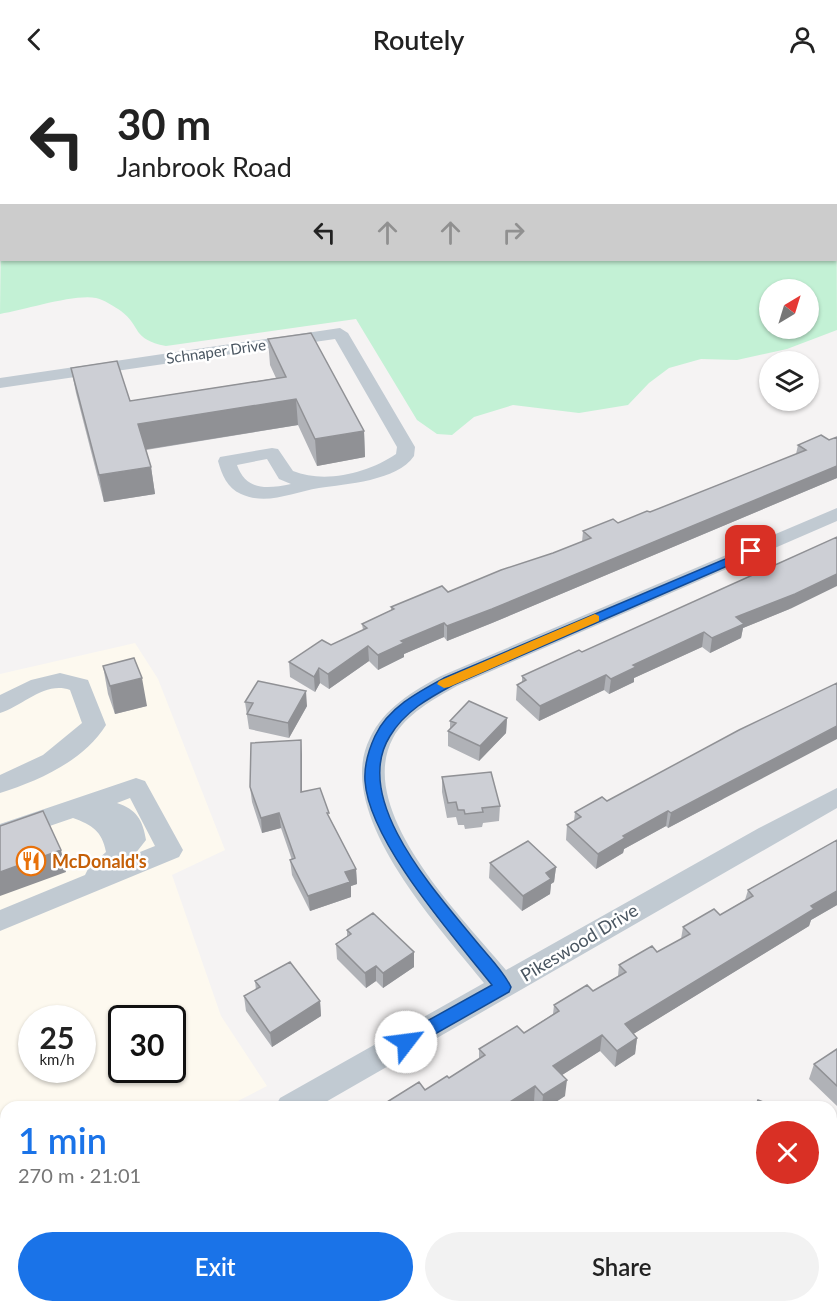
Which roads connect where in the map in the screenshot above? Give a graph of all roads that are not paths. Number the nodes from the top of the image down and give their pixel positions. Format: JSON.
{"nodes":[{"id":1,"x":0,"y":383,"type":"edge"},
{"id":2,"x":315,"y":483,"type":"dead end"},
{"id":3,"x":837,"y":514,"type":"edge"},
{"id":4,"x":0,"y":705,"type":"edge"},
{"id":5,"x":0,"y":784,"type":"edge"},
{"id":6,"x":837,"y":797,"type":"edge"},
{"id":7,"x":73,"y":809,"type":"junction"},
{"id":8,"x":0,"y":834,"type":"edge"},
{"id":9,"x":83,"y":886,"type":"junction"},
{"id":10,"x":0,"y":921,"type":"edge"},
{"id":11,"x":503,"y":987,"type":"junction"},
{"id":12,"x":301,"y":1101,"type":"edge"}],
"edges":[{"from":1,"to":2,"type":"street","name":"Schnaper Drive"},
{"from":3,"to":11,"type":"street"},
{"from":4,"to":5,"type":"street"},
{"from":6,"to":11,"type":"street","name":"Pikeswood Drive"},
{"from":7,"to":8,"type":"street"},
{"from":7,"to":9,"type":"street"},
{"from":7,"to":9,"type":"street"},
{"from":9,"to":10,"type":"street"},
{"from":11,"to":12,"type":"street","name":"Pikeswood Drive"}]}
